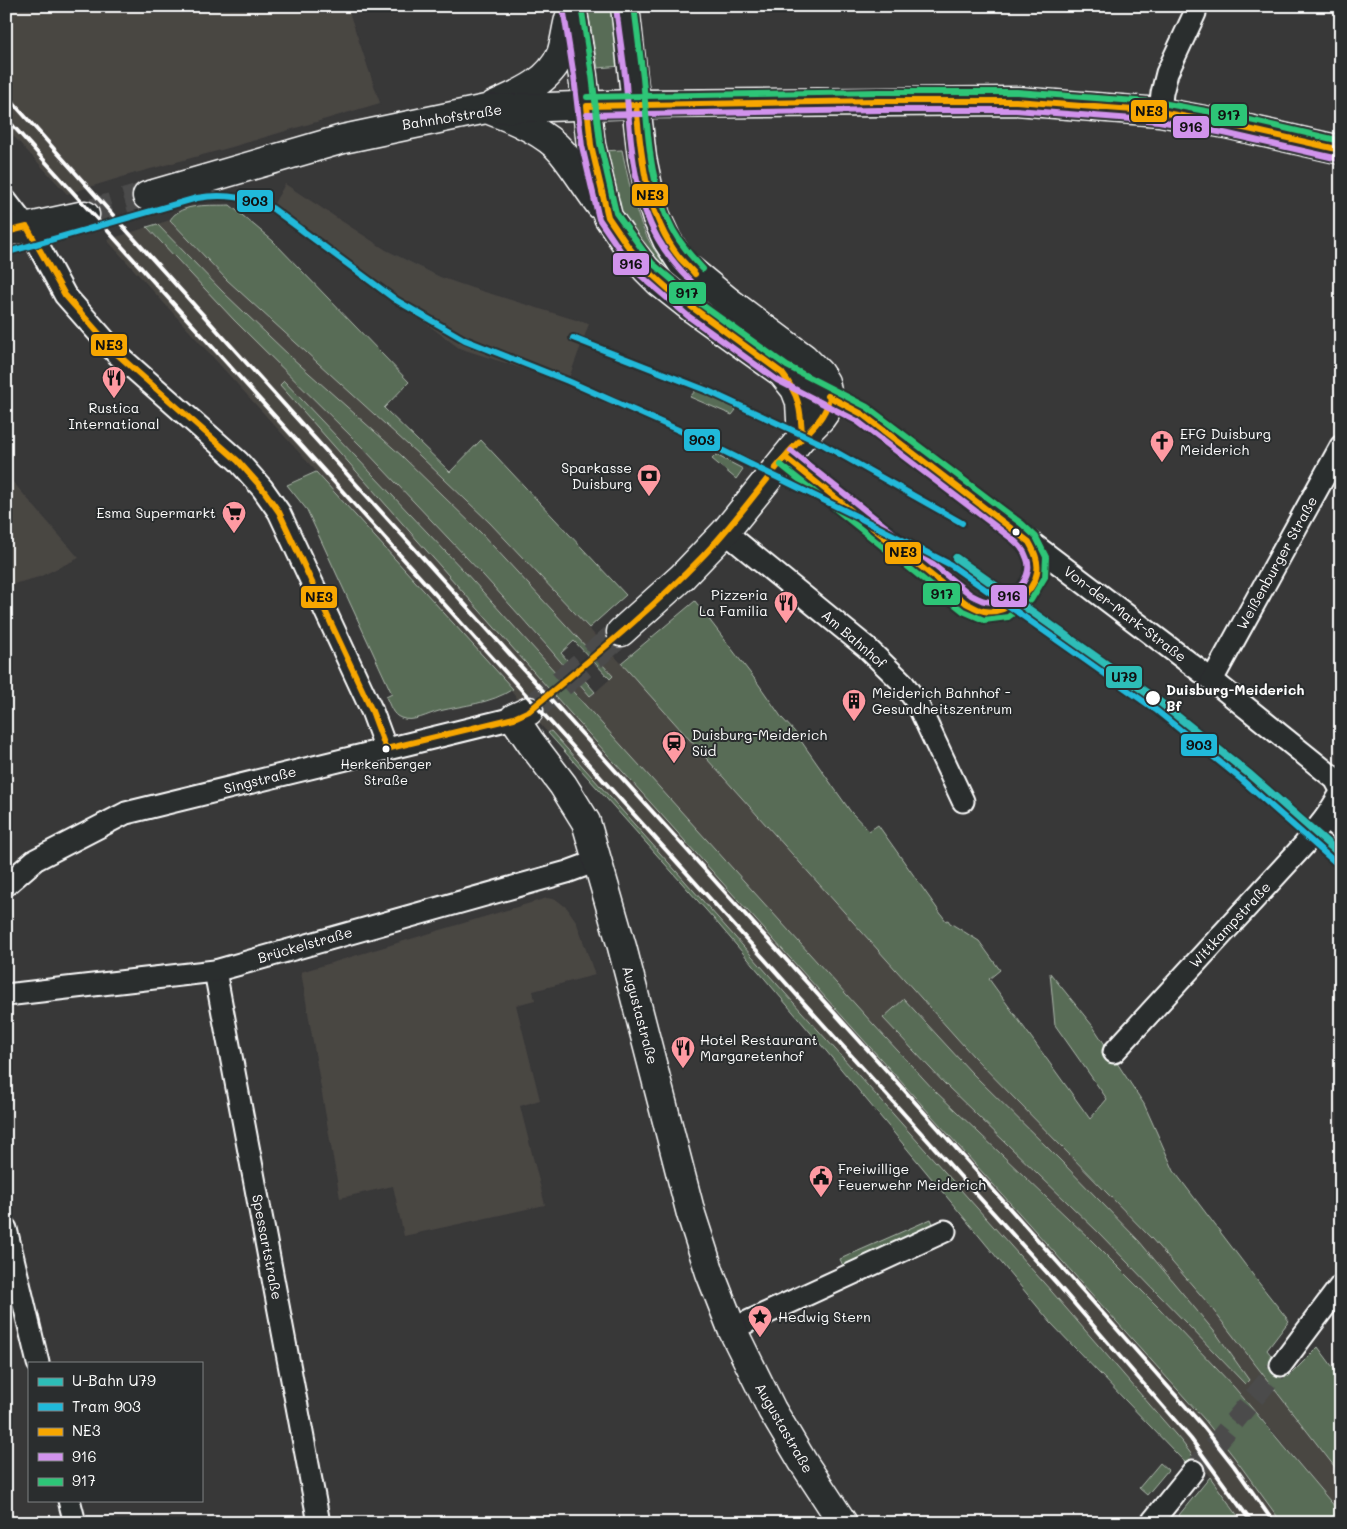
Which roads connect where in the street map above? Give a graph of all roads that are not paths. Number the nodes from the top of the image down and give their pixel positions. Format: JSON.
{"nodes":[{"id":1,"x":572,"y":6,"type":"edge"},
{"id":2,"x":625,"y":6,"type":"edge"},
{"id":3,"x":1195,"y":6,"type":"edge"},
{"id":4,"x":636,"y":104,"type":"junction"},
{"id":5,"x":587,"y":106,"type":"junction"},
{"id":6,"x":486,"y":108,"type":"junction"},
{"id":7,"x":1160,"y":112,"type":"junction"},
{"id":8,"x":1341,"y":150,"type":"edge"},
{"id":9,"x":147,"y":196,"type":"tunnel mouth"},
{"id":10,"x":6,"y":201,"type":"edge"},
{"id":11,"x":81,"y":216,"type":"tunnel mouth"},
{"id":12,"x":608,"y":217,"type":"junction"},
{"id":13,"x":23,"y":233,"type":"edge"},
{"id":14,"x":6,"y":250,"type":"edge"},
{"id":15,"x":782,"y":373,"type":"junction"},
{"id":16,"x":828,"y":396,"type":"junction"},
{"id":17,"x":802,"y":437,"type":"junction"},
{"id":18,"x":1341,"y":446,"type":"edge"},
{"id":19,"x":725,"y":532,"type":"junction"},
{"id":20,"x":621,"y":632,"type":"tunnel mouth"},
{"id":21,"x":1212,"y":680,"type":"junction"},
{"id":22,"x":521,"y":714,"type":"joint"},
{"id":23,"x":386,"y":748,"type":"junction"},
{"id":24,"x":1341,"y":791,"type":"edge"},
{"id":25,"x":963,"y":801,"type":"dead end"},
{"id":26,"x":1334,"y":824,"type":"edge"},
{"id":27,"x":598,"y":861,"type":"junction"},
{"id":28,"x":6,"y":884,"type":"edge"},
{"id":29,"x":215,"y":970,"type":"junction"},
{"id":30,"x":6,"y":995,"type":"edge"},
{"id":31,"x":1114,"y":1052,"type":"dead end"},
{"id":32,"x":6,"y":1229,"type":"edge"},
{"id":33,"x":945,"y":1231,"type":"dead end"},
{"id":34,"x":1341,"y":1285,"type":"edge"},
{"id":35,"x":732,"y":1329,"type":"junction"},
{"id":36,"x":38,"y":1362,"type":"edge"},
{"id":37,"x":1281,"y":1365,"type":"tunnel mouth"},
{"id":38,"x":1193,"y":1471,"type":"tunnel mouth"},
{"id":39,"x":70,"y":1502,"type":"edge"},
{"id":40,"x":75,"y":1523,"type":"edge"},
{"id":41,"x":319,"y":1523,"type":"edge"},
{"id":42,"x":843,"y":1523,"type":"edge"},
{"id":43,"x":1150,"y":1523,"type":"edge"}],
"edges":[{"from":1,"to":5,"type":"main road","name":"Von-der-Mark-Straße"},
{"from":1,"to":6,"type":"main road"},
{"from":2,"to":4,"type":"main road"},
{"from":3,"to":7,"type":"street"},
{"from":4,"to":5,"type":"main road","name":"Bahnhofstraße"},
{"from":4,"to":7,"type":"main road","name":"Bahnhofstraße"},
{"from":4,"to":16,"type":"main road"},
{"from":5,"to":6,"type":"main road","name":"Bahnhofstraße"},
{"from":5,"to":12,"type":"main road","name":"Von-der-Mark-Straße"},
{"from":6,"to":9,"type":"main road","name":"Bahnhofstraße"},
{"from":6,"to":12,"type":"main road"},
{"from":7,"to":8,"type":"main road","name":"Bahnhofstraße"},
{"from":10,"to":13,"type":"street"},
{"from":11,"to":13,"type":"main road"},
{"from":12,"to":15,"type":"main road","name":"Von-der-Mark-Straße"},
{"from":13,"to":14,"type":"main road"},
{"from":13,"to":23,"type":"street"},
{"from":15,"to":16,"type":"street","name":"Von-der-Mark-Straße"},
{"from":15,"to":17,"type":"main road"},
{"from":16,"to":17,"type":"main road"},
{"from":16,"to":21,"type":"street","name":"Von-der-Mark-Straße"},
{"from":17,"to":19,"type":"main road"},
{"from":18,"to":21,"type":"street","name":"Weißenburger Straße"},
{"from":19,"to":20,"type":"main road"},
{"from":19,"to":25,"type":"street","name":"Am Bahnhof"},
{"from":21,"to":24,"type":"street","name":"Von-der-Mark-Straße"},
{"from":22,"to":23,"type":"street","name":"Singstraße"},
{"from":22,"to":27,"type":"main road","name":"Augustastraße"},
{"from":23,"to":28,"type":"street","name":"Singstraße"},
{"from":24,"to":26,"type":"street","name":"Wittkampstraße"},
{"from":26,"to":31,"type":"street","name":"Wittkampstraße"},
{"from":27,"to":29,"type":"street","name":"Brückelstraße"},
{"from":27,"to":35,"type":"main road","name":"Augustastraße"},
{"from":29,"to":30,"type":"street","name":"Brückelstraße"},
{"from":29,"to":41,"type":"street","name":"Spessartstraße"},
{"from":32,"to":36,"type":"street"},
{"from":33,"to":35,"type":"street"},
{"from":34,"to":37,"type":"street"},
{"from":35,"to":42,"type":"main road","name":"Augustastraße"},
{"from":38,"to":43,"type":"street"},
{"from":39,"to":40,"type":"street"}]}
